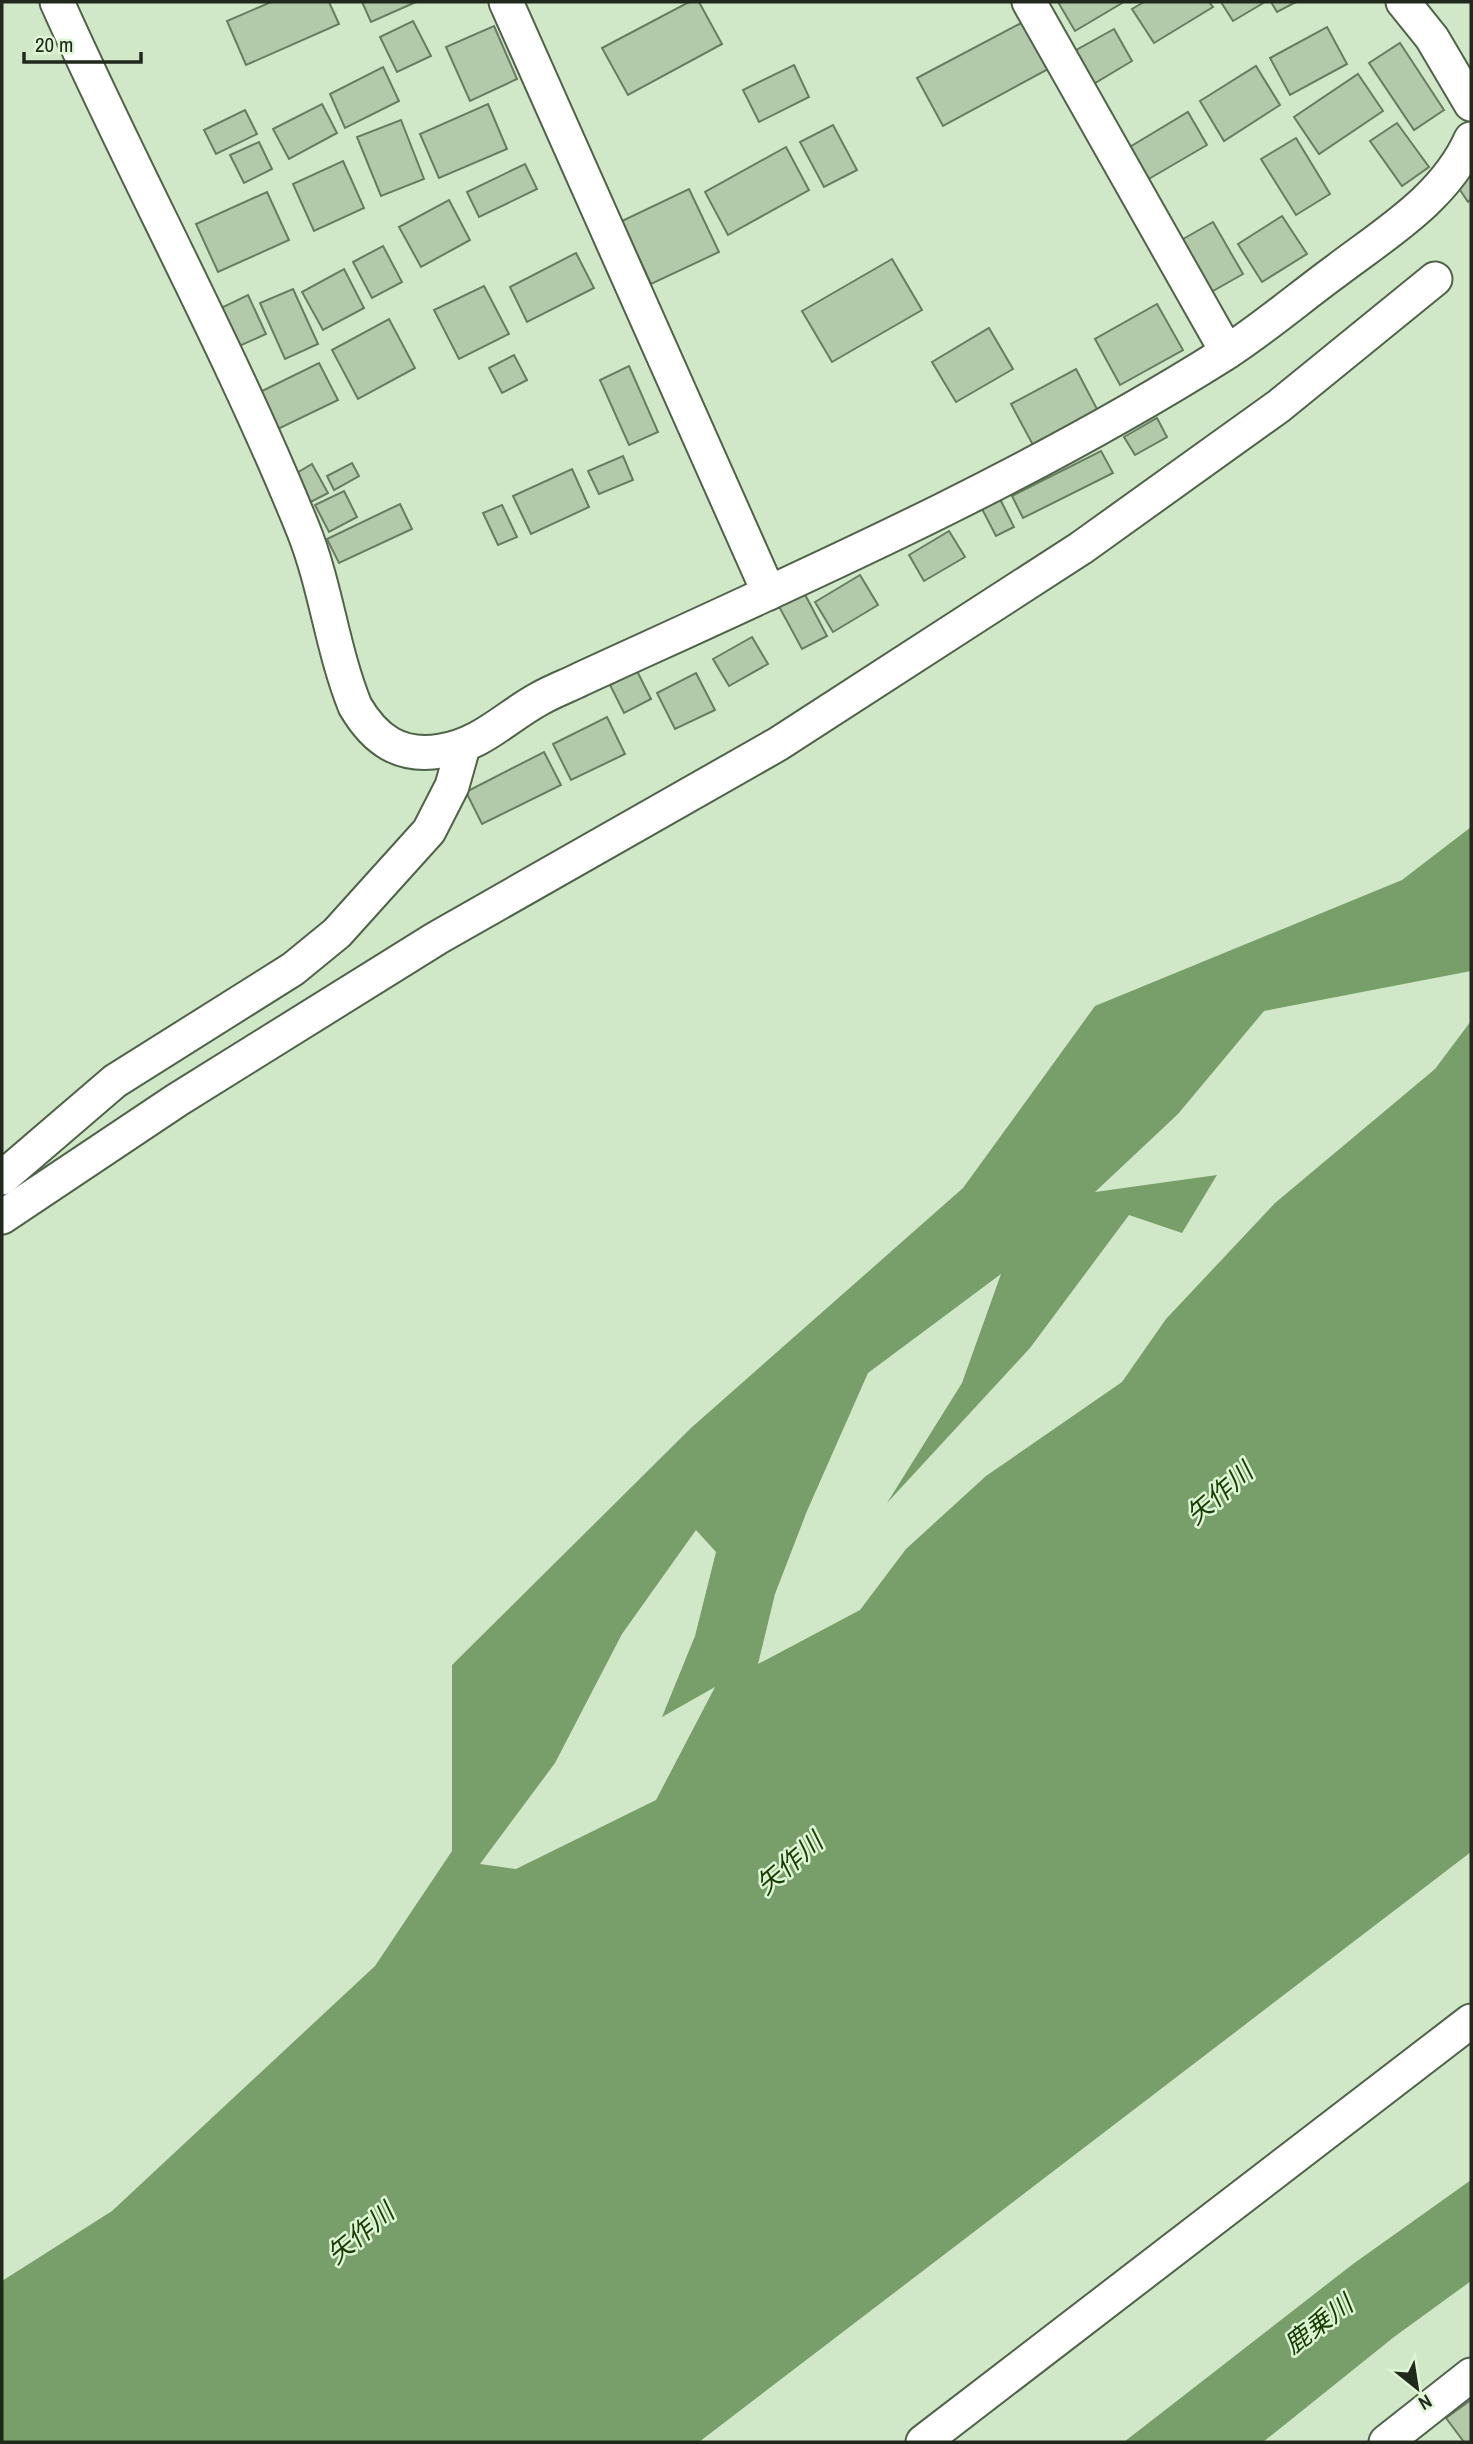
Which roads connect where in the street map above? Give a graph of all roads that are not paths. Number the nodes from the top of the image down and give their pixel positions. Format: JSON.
{"nodes":[{"id":1,"x":57,"y":2,"type":"edge"},
{"id":2,"x":506,"y":2,"type":"edge"},
{"id":3,"x":1028,"y":2,"type":"edge"},
{"id":4,"x":1403,"y":2,"type":"edge"},
{"id":5,"x":1471,"y":104,"type":"edge"},
{"id":6,"x":1471,"y":139,"type":"edge"},
{"id":7,"x":1435,"y":279,"type":"dead end"},
{"id":8,"x":1227,"y":352,"type":"junction"},
{"id":9,"x":769,"y":593,"type":"junction"},
{"id":10,"x":463,"y":747,"type":"junction"},
{"id":11,"x":2,"y":1178,"type":"edge"},
{"id":12,"x":2,"y":1217,"type":"edge"},
{"id":13,"x":1471,"y":2021,"type":"edge"},
{"id":14,"x":1471,"y":2375,"type":"edge"},
{"id":15,"x":923,"y":2442,"type":"edge"},
{"id":16,"x":1386,"y":2442,"type":"edge"}],
"edges":[{"from":1,"to":10,"type":"street"},
{"from":2,"to":9,"type":"street"},
{"from":3,"to":8,"type":"street"},
{"from":4,"to":5,"type":"street"},
{"from":6,"to":8,"type":"street"},
{"from":7,"to":12,"type":"street"},
{"from":8,"to":9,"type":"street"},
{"from":9,"to":10,"type":"street"},
{"from":10,"to":11,"type":"street"},
{"from":13,"to":15,"type":"street"},
{"from":14,"to":16,"type":"street"}]}
